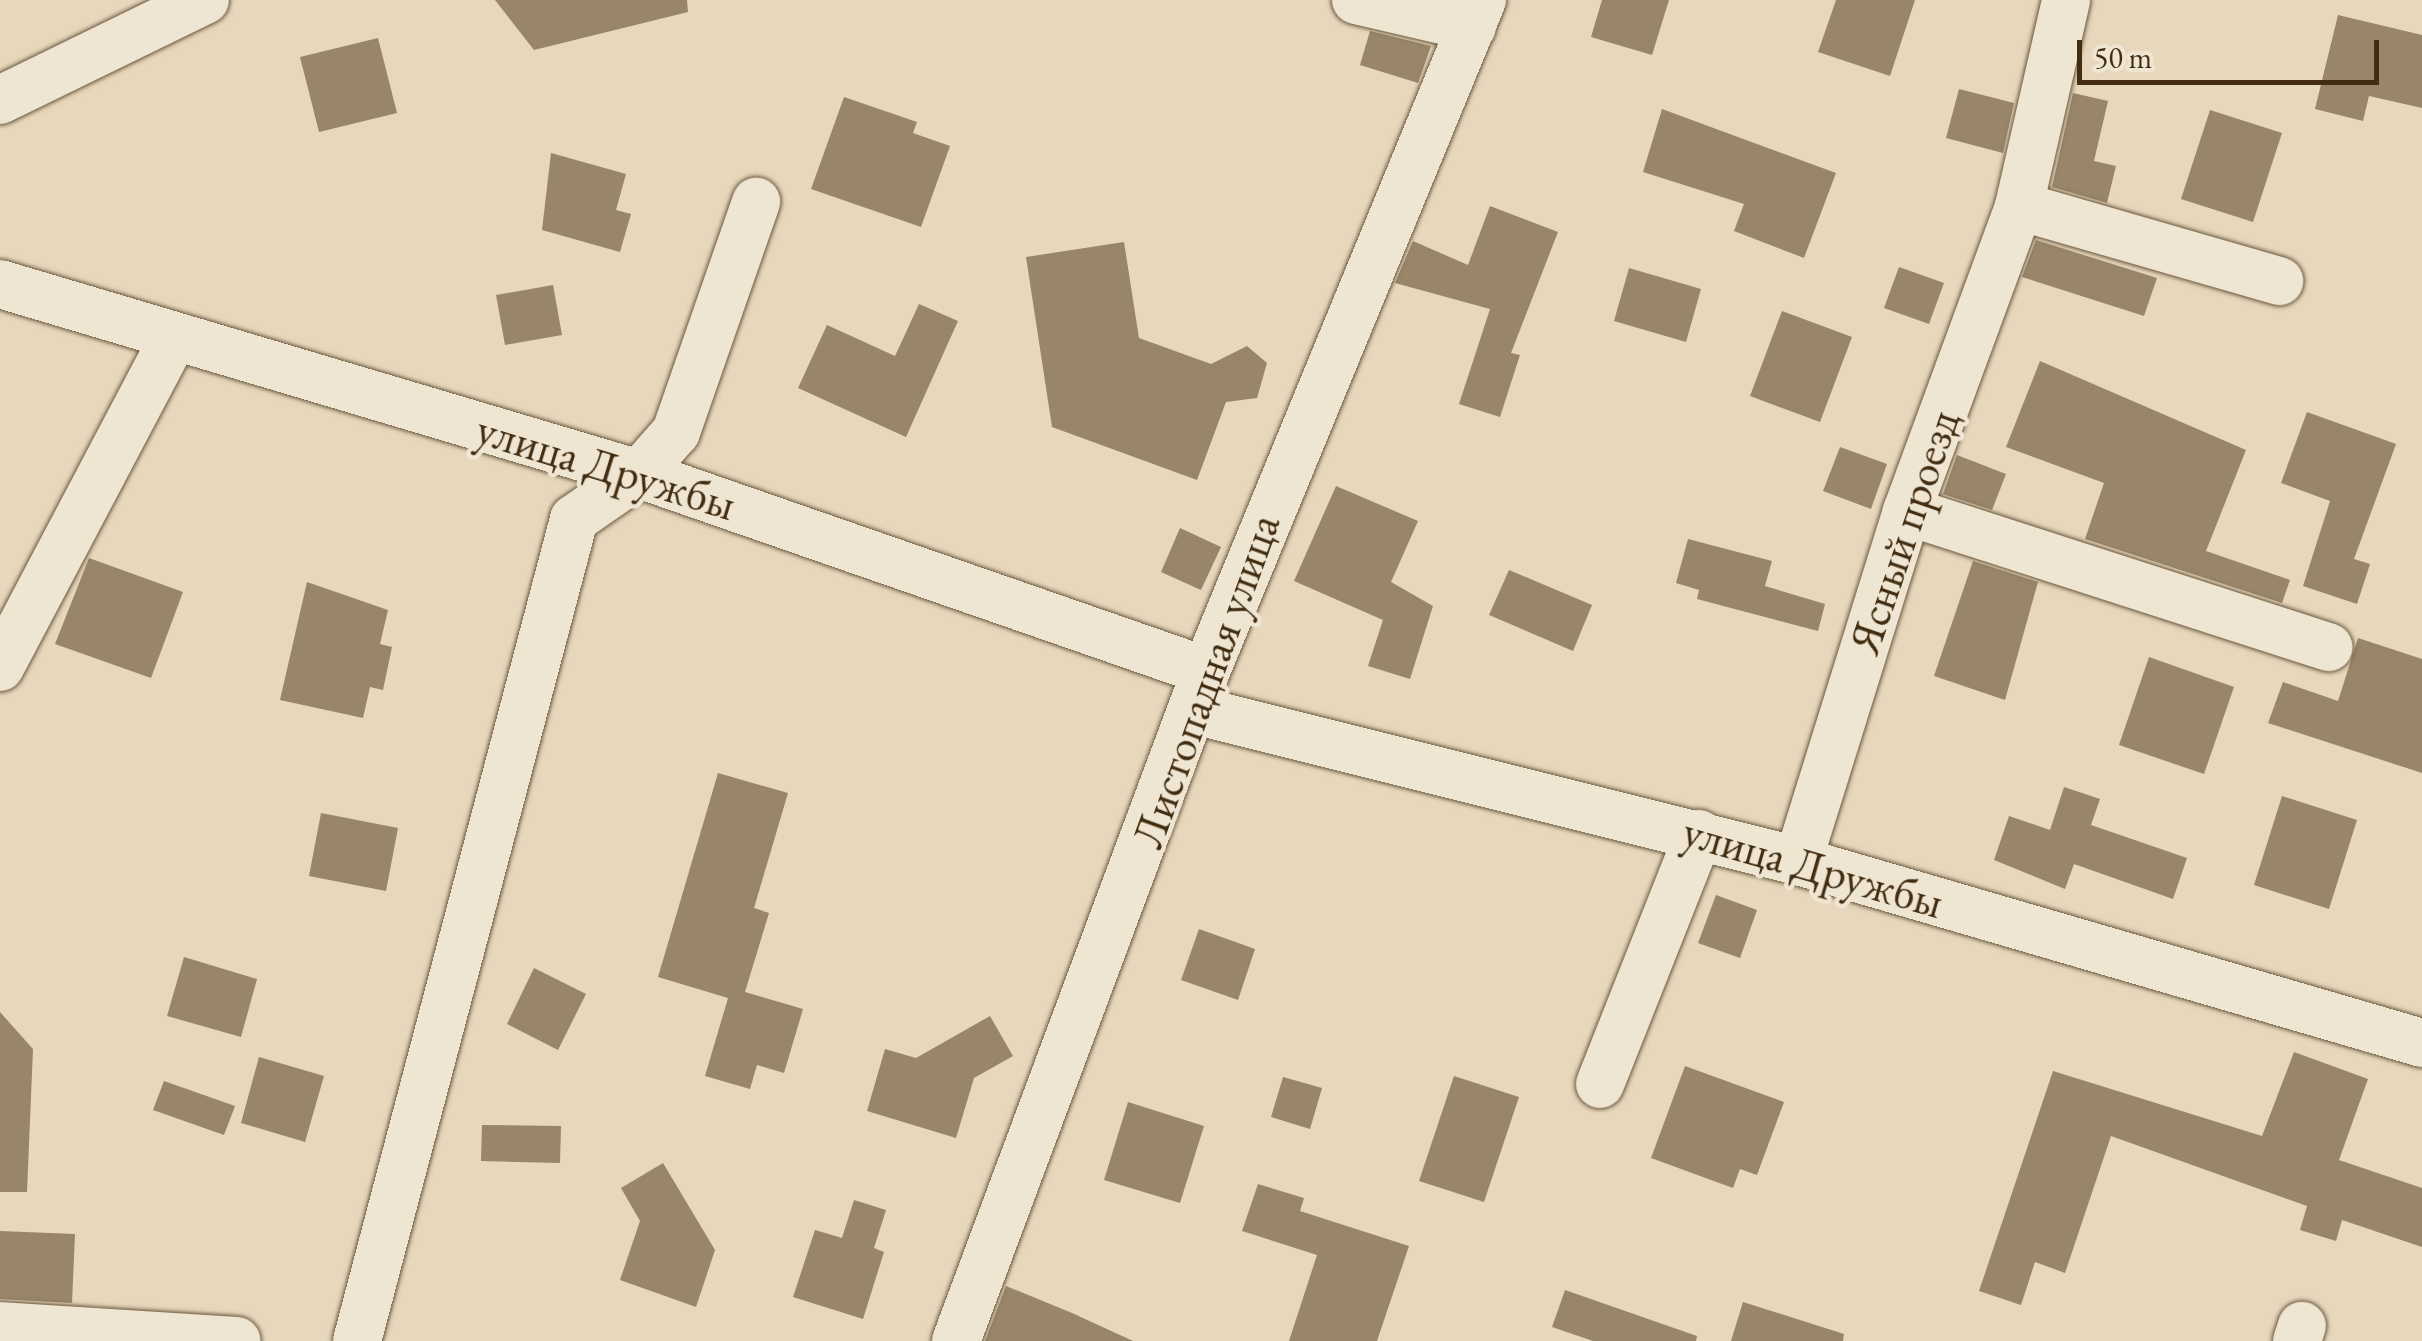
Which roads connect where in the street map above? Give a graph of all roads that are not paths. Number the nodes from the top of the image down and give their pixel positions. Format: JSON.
{"nodes":[{"id":1,"x":205,"y":0,"type":"edge"},
{"id":2,"x":1356,"y":0,"type":"edge"},
{"id":3,"x":2066,"y":0,"type":"edge"},
{"id":4,"x":1477,"y":14,"type":"edge"},
{"id":5,"x":0,"y":100,"type":"edge"},
{"id":6,"x":756,"y":202,"type":"dead end"},
{"id":7,"x":2019,"y":206,"type":"junction"},
{"id":8,"x":2280,"y":282,"type":"dead end"},
{"id":9,"x":0,"y":284,"type":"edge"},
{"id":10,"x":174,"y":337,"type":"junction"},
{"id":11,"x":639,"y":474,"type":"junction"},
{"id":12,"x":1907,"y":511,"type":"junction"},
{"id":13,"x":2329,"y":647,"type":"dead end"},
{"id":14,"x":0,"y":667,"type":"edge"},
{"id":15,"x":1202,"y":691,"type":"junction"},
{"id":16,"x":1699,"y":834,"type":"junction"},
{"id":17,"x":1798,"y":861,"type":"junction"},
{"id":18,"x":2422,"y":1044,"type":"edge"},
{"id":19,"x":1600,"y":1084,"type":"dead end"},
{"id":20,"x":0,"y":1326,"type":"edge"},
{"id":21,"x":237,"y":1341,"type":"edge"},
{"id":22,"x":356,"y":1341,"type":"edge"},
{"id":23,"x":956,"y":1341,"type":"edge"}],
"edges":[{"from":1,"to":5,"type":"street"},
{"from":2,"to":4,"type":"street"},
{"from":3,"to":7,"type":"street","name":"Ясный проезд"},
{"from":4,"to":15,"type":"street","name":"Листопадная улица"},
{"from":6,"to":11,"type":"street"},
{"from":7,"to":8,"type":"street"},
{"from":7,"to":12,"type":"street","name":"Ясный проезд"},
{"from":9,"to":10,"type":"street","name":"улица Дружбы"},
{"from":10,"to":11,"type":"street","name":"улица Дружбы"},
{"from":10,"to":14,"type":"street"},
{"from":11,"to":15,"type":"street","name":"улица Дружбы"},
{"from":11,"to":22,"type":"street"},
{"from":12,"to":13,"type":"street"},
{"from":12,"to":17,"type":"street","name":"Ясный проезд"},
{"from":15,"to":16,"type":"street","name":"улица Дружбы"},
{"from":15,"to":23,"type":"street","name":"Листопадная улица"},
{"from":16,"to":17,"type":"street","name":"улица Дружбы"},
{"from":16,"to":19,"type":"street"},
{"from":17,"to":18,"type":"street","name":"улица Дружбы"},
{"from":20,"to":21,"type":"street"}]}
